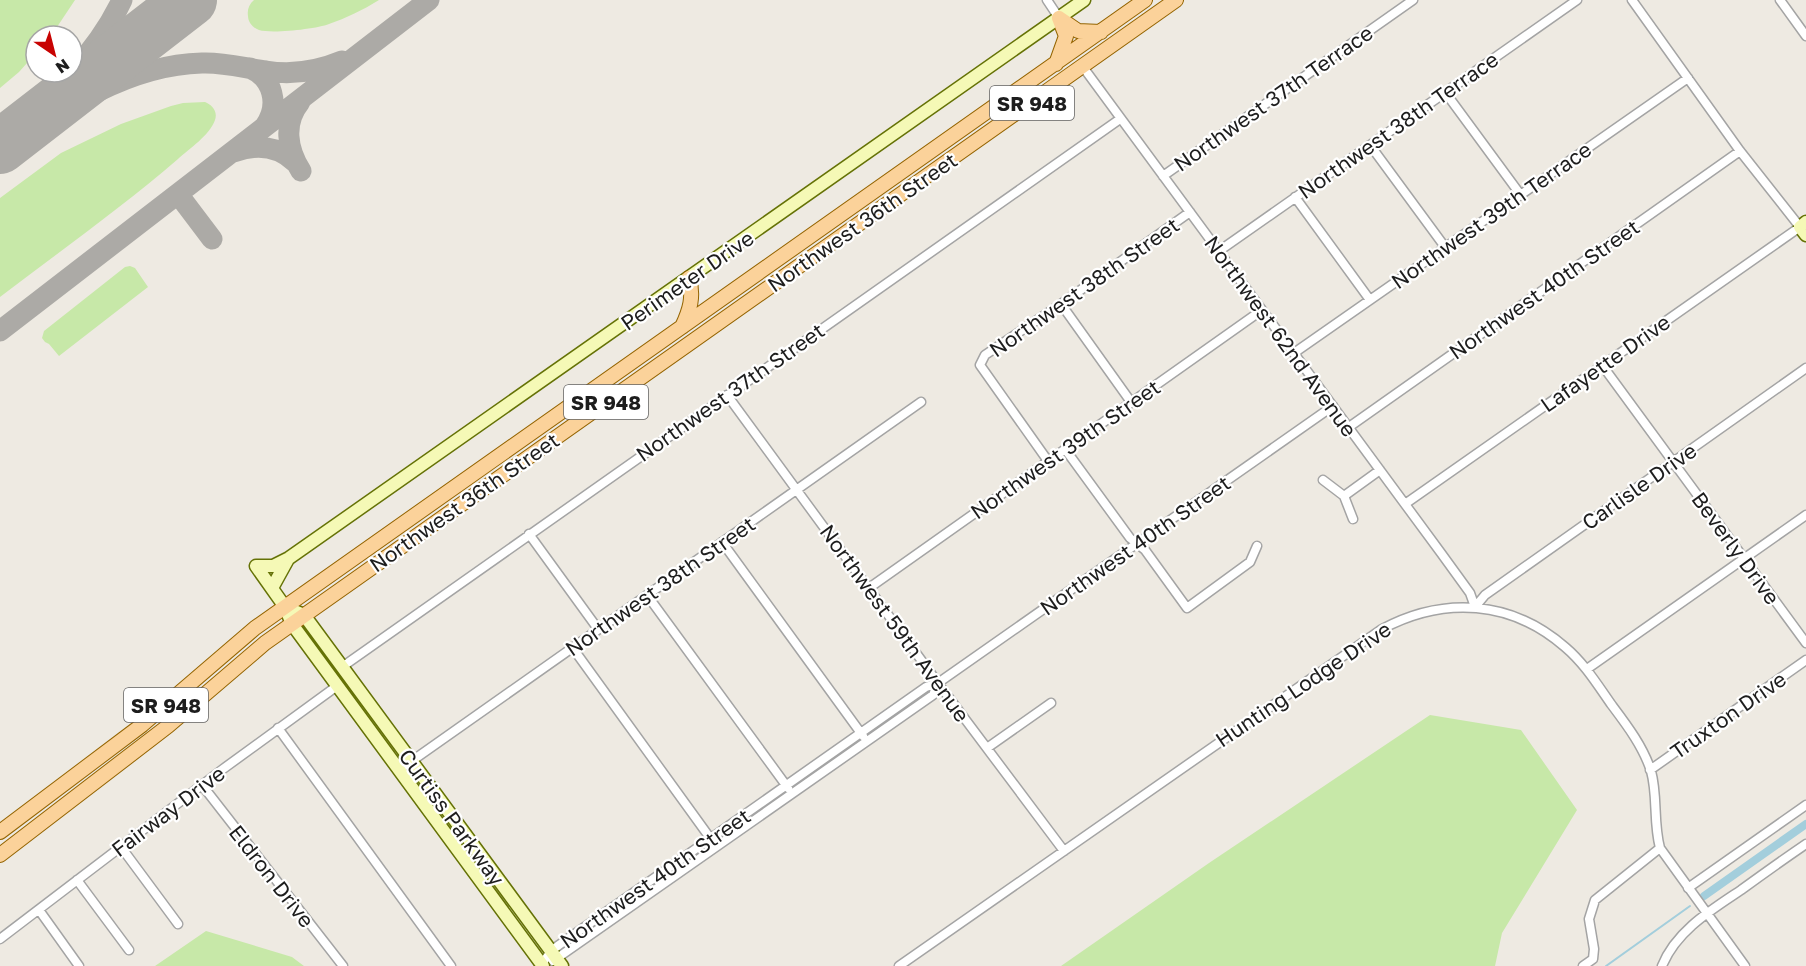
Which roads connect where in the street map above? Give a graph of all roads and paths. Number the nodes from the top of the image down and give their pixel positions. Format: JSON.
{"nodes":[{"id":1,"x":1047,"y":0,"type":"edge"},
{"id":2,"x":1084,"y":0,"type":"edge"},
{"id":3,"x":1145,"y":0,"type":"edge"},
{"id":4,"x":1176,"y":0,"type":"edge"},
{"id":5,"x":1413,"y":0,"type":"edge"},
{"id":6,"x":1577,"y":0,"type":"edge"},
{"id":7,"x":1632,"y":0,"type":"edge"},
{"id":8,"x":1780,"y":0,"type":"edge"},
{"id":9,"x":1059,"y":18,"type":"junction"},
{"id":10,"x":1101,"y":32,"type":"junction"},
{"id":11,"x":1806,"y":36,"type":"edge"},
{"id":12,"x":1056,"y":64,"type":"junction"},
{"id":13,"x":1083,"y":67,"type":"junction"},
{"id":14,"x":1688,"y":78,"type":"junction"},
{"id":15,"x":1444,"y":92,"type":"junction"},
{"id":16,"x":1120,"y":119,"type":"junction"},
{"id":17,"x":1370,"y":145,"type":"junction"},
{"id":18,"x":1740,"y":151,"type":"junction"},
{"id":19,"x":1163,"y":176,"type":"junction"},
{"id":20,"x":874,"y":192,"type":"junction"},
{"id":21,"x":1520,"y":194,"type":"junction"},
{"id":22,"x":1295,"y":197,"type":"junction"},
{"id":23,"x":884,"y":207,"type":"junction"},
{"id":24,"x":1190,"y":212,"type":"junction"},
{"id":25,"x":1804,"y":228,"type":"edge"},
{"id":26,"x":1445,"y":247,"type":"junction"},
{"id":27,"x":1219,"y":251,"type":"junction"},
{"id":28,"x":689,"y":278,"type":"junction"},
{"id":29,"x":728,"y":295,"type":"junction"},
{"id":30,"x":1370,"y":300,"type":"junction"},
{"id":31,"x":1061,"y":304,"type":"junction"},
{"id":32,"x":1262,"y":310,"type":"junction"},
{"id":33,"x":694,"y":319,"type":"junction"},
{"id":34,"x":721,"y":321,"type":"junction"},
{"id":35,"x":682,"y":327,"type":"junction"},
{"id":36,"x":1294,"y":353,"type":"junction"},
{"id":37,"x":1602,"y":365,"type":"junction"},
{"id":38,"x":1806,"y":368,"type":"edge"},
{"id":39,"x":603,"y":384,"type":"junction"},
{"id":40,"x":727,"y":395,"type":"junction"},
{"id":41,"x":921,"y":402,"type":"dead end"},
{"id":42,"x":1131,"y":402,"type":"junction"},
{"id":43,"x":1333,"y":406,"type":"junction"},
{"id":44,"x":594,"y":411,"type":"junction"},
{"id":45,"x":1348,"y":427,"type":"junction"},
{"id":46,"x":539,"y":428,"type":"junction"},
{"id":47,"x":1065,"y":449,"type":"junction"},
{"id":48,"x":1048,"y":461,"type":"junction"},
{"id":49,"x":1672,"y":462,"type":"junction"},
{"id":50,"x":1380,"y":470,"type":"junction"},
{"id":51,"x":470,"y":477,"type":"junction"},
{"id":52,"x":1323,"y":480,"type":"dead end"},
{"id":53,"x":491,"y":483,"type":"junction"},
{"id":54,"x":796,"y":490,"type":"junction"},
{"id":55,"x":1344,"y":496,"type":"junction"},
{"id":56,"x":1405,"y":504,"type":"junction"},
{"id":57,"x":1806,"y":515,"type":"edge"},
{"id":58,"x":1353,"y":519,"type":"dead end"},
{"id":59,"x":529,"y":534,"type":"junction"},
{"id":60,"x":722,"y":542,"type":"junction"},
{"id":61,"x":1138,"y":543,"type":"junction"},
{"id":62,"x":1257,"y":546,"type":"dead end"},
{"id":63,"x":289,"y":558,"type":"junction"},
{"id":64,"x":1744,"y":559,"type":"junction"},
{"id":65,"x":256,"y":566,"type":"joint"},
{"id":66,"x":272,"y":588,"type":"junction"},
{"id":67,"x":868,"y":588,"type":"junction"},
{"id":68,"x":647,"y":595,"type":"junction"},
{"id":69,"x":1475,"y":606,"type":"junction"},
{"id":70,"x":285,"y":607,"type":"junction"},
{"id":71,"x":304,"y":615,"type":"junction"},
{"id":72,"x":292,"y":624,"type":"junction"},
{"id":73,"x":598,"y":629,"type":"junction"},
{"id":74,"x":1806,"y":644,"type":"edge"},
{"id":75,"x":572,"y":648,"type":"junction"},
{"id":76,"x":1806,"y":660,"type":"edge"},
{"id":77,"x":342,"y":667,"type":"junction"},
{"id":78,"x":1587,"y":669,"type":"junction"},
{"id":79,"x":938,"y":683,"type":"junction"},
{"id":80,"x":337,"y":686,"type":"junction"},
{"id":81,"x":1051,"y":703,"type":"dead end"},
{"id":82,"x":278,"y":729,"type":"junction"},
{"id":83,"x":861,"y":733,"type":"junction"},
{"id":84,"x":867,"y":741,"type":"junction"},
{"id":85,"x":987,"y":748,"type":"junction"},
{"id":86,"x":411,"y":761,"type":"junction"},
{"id":87,"x":399,"y":770,"type":"junction"},
{"id":88,"x":1650,"y":770,"type":"junction"},
{"id":89,"x":202,"y":785,"type":"junction"},
{"id":90,"x":786,"y":785,"type":"junction"},
{"id":91,"x":793,"y":794,"type":"junction"},
{"id":92,"x":1806,"y":805,"type":"edge"},
{"id":93,"x":0,"y":832,"type":"edge"},
{"id":94,"x":711,"y":838,"type":"junction"},
{"id":95,"x":1806,"y":844,"type":"edge"},
{"id":96,"x":121,"y":847,"type":"junction"},
{"id":97,"x":717,"y":847,"type":"junction"},
{"id":98,"x":1660,"y":848,"type":"junction"},
{"id":99,"x":1064,"y":851,"type":"junction"},
{"id":100,"x":0,"y":855,"type":"edge"},
{"id":101,"x":77,"y":880,"type":"junction"},
{"id":102,"x":1688,"y":888,"type":"junction"},
{"id":103,"x":39,"y":909,"type":"junction"},
{"id":104,"x":1706,"y":914,"type":"junction"},
{"id":105,"x":178,"y":924,"type":"dead end"},
{"id":106,"x":0,"y":939,"type":"edge"},
{"id":107,"x":129,"y":950,"type":"dead end"},
{"id":108,"x":557,"y":959,"type":"edge"},
{"id":109,"x":542,"y":965,"type":"edge"},
{"id":110,"x":79,"y":966,"type":"edge"},
{"id":111,"x":343,"y":966,"type":"edge"},
{"id":112,"x":451,"y":966,"type":"edge"},
{"id":113,"x":899,"y":966,"type":"edge"},
{"id":114,"x":1583,"y":966,"type":"edge"},
{"id":115,"x":1662,"y":966,"type":"edge"},
{"id":116,"x":1745,"y":966,"type":"edge"}],
"edges":[{"from":1,"to":9,"type":"street"},
{"from":2,"to":9,"type":"street","name":"Perimeter Drive"},
{"from":3,"to":10,"type":"main road","name":"Northwest 36th Street","number":"SR 948"},
{"from":4,"to":13,"type":"main road","name":"Northwest 36th Street","number":"SR 948"},
{"from":5,"to":19,"type":"street","name":"Northwest 37th Terrace"},
{"from":6,"to":15,"type":"street","name":"Northwest 38th Terrace"},
{"from":7,"to":14,"type":"street"},
{"from":8,"to":11,"type":"street"},
{"from":9,"to":10,"type":"main road"},
{"from":9,"to":12,"type":"main road"},
{"from":9,"to":28,"type":"street","name":"Perimeter Drive"},
{"from":10,"to":12,"type":"main road","name":"Northwest 36th Street","number":"SR 948"},
{"from":12,"to":20,"type":"main road","name":"Northwest 36th Street","number":"SR 948"},
{"from":13,"to":16,"type":"street","name":"Northwest 62nd Avenue"},
{"from":13,"to":23,"type":"main road","name":"Northwest 36th Street","number":"SR 948"},
{"from":14,"to":18,"type":"street"},
{"from":14,"to":21,"type":"street","name":"Northwest 39th Terrace"},
{"from":15,"to":17,"type":"street","name":"Northwest 38th Terrace"},
{"from":15,"to":21,"type":"street"},
{"from":16,"to":19,"type":"street","name":"Northwest 62nd Avenue"},
{"from":16,"to":40,"type":"street","name":"Northwest 37th Street"},
{"from":17,"to":22,"type":"street","name":"Northwest 38th Terrace"},
{"from":17,"to":26,"type":"street"},
{"from":18,"to":25,"type":"street"},
{"from":18,"to":45,"type":"street","name":"Northwest 40th Street"},
{"from":19,"to":24,"type":"street","name":"Northwest 62nd Avenue"},
{"from":20,"to":23,"type":"main road"},
{"from":20,"to":29,"type":"main road","name":"Northwest 36th Street","number":"SR 948"},
{"from":21,"to":26,"type":"street","name":"Northwest 39th Terrace"},
{"from":22,"to":27,"type":"street","name":"Northwest 38th Terrace"},
{"from":22,"to":30,"type":"street"},
{"from":23,"to":34,"type":"main road","name":"Northwest 36th Street","number":"SR 948"},
{"from":24,"to":27,"type":"street","name":"Northwest 62nd Avenue"},
{"from":24,"to":31,"type":"street","name":"Northwest 38th Street"},
{"from":25,"to":37,"type":"street","name":"Lafayette Drive"},
{"from":26,"to":30,"type":"street","name":"Northwest 39th Terrace"},
{"from":27,"to":32,"type":"street","name":"Northwest 62nd Avenue"},
{"from":28,"to":35,"type":"main road"},
{"from":28,"to":63,"type":"street","name":"Perimeter Drive"},
{"from":29,"to":33,"type":"main road","name":"Northwest 36th Street","number":"SR 948"},
{"from":29,"to":34,"type":"main road"},
{"from":30,"to":36,"type":"street","name":"Northwest 39th Terrace"},
{"from":31,"to":42,"type":"street"},
{"from":31,"to":48,"type":"street","name":"Northwest 38th Street"},
{"from":32,"to":36,"type":"street","name":"Northwest 62nd Avenue"},
{"from":32,"to":42,"type":"street","name":"Northwest 39th Street"},
{"from":33,"to":34,"type":"main road"},
{"from":33,"to":35,"type":"main road","name":"Northwest 36th Street","number":"SR 948"},
{"from":34,"to":44,"type":"main road","name":"Northwest 36th Street","number":"SR 948"},
{"from":35,"to":39,"type":"main road","name":"Northwest 36th Street","number":"SR 948"},
{"from":36,"to":43,"type":"street","name":"Northwest 62nd Avenue"},
{"from":37,"to":49,"type":"street","name":"Beverly Drive"},
{"from":37,"to":56,"type":"street","name":"Lafayette Drive"},
{"from":38,"to":49,"type":"street","name":"Carlisle Drive"},
{"from":39,"to":44,"type":"main road"},
{"from":39,"to":46,"type":"main road","name":"Northwest 36th Street","number":"SR 948"},
{"from":40,"to":54,"type":"street","name":"Northwest 59th Avenue"},
{"from":40,"to":59,"type":"street","name":"Northwest 37th Street"},
{"from":41,"to":54,"type":"street","name":"Northwest 38th Street"},
{"from":42,"to":47,"type":"street","name":"Northwest 39th Street"},
{"from":43,"to":45,"type":"street","name":"Northwest 62nd Avenue"},
{"from":43,"to":61,"type":"street","name":"Northwest 40th Street"},
{"from":44,"to":53,"type":"main road","name":"Northwest 36th Street","number":"SR 948"},
{"from":45,"to":50,"type":"street","name":"Northwest 62nd Avenue"},
{"from":46,"to":51,"type":"main road","name":"Northwest 36th Street","number":"SR 948"},
{"from":46,"to":53,"type":"main road"},
{"from":47,"to":48,"type":"street","name":"Northwest 39th Street"},
{"from":47,"to":61,"type":"street"},
{"from":48,"to":67,"type":"street","name":"Northwest 39th Street"},
{"from":49,"to":64,"type":"street","name":"Beverly Drive"},
{"from":49,"to":69,"type":"street","name":"Carlisle Drive"},
{"from":50,"to":55,"type":"street"},
{"from":50,"to":56,"type":"street","name":"Northwest 62nd Avenue"},
{"from":51,"to":53,"type":"main road"},
{"from":51,"to":70,"type":"main road","name":"Northwest 36th Street","number":"SR 948"},
{"from":52,"to":55,"type":"street"},
{"from":53,"to":71,"type":"main road","name":"Northwest 36th Street","number":"SR 948"},
{"from":54,"to":60,"type":"street","name":"Northwest 38th Street"},
{"from":54,"to":67,"type":"street","name":"Northwest 59th Avenue"},
{"from":55,"to":58,"type":"street"},
{"from":56,"to":69,"type":"street","name":"Northwest 62nd Avenue"},
{"from":57,"to":64,"type":"street"},
{"from":59,"to":73,"type":"street"},
{"from":59,"to":77,"type":"street","name":"Northwest 37th Street"},
{"from":60,"to":68,"type":"street","name":"Northwest 38th Street"},
{"from":60,"to":83,"type":"street"},
{"from":61,"to":62,"type":"street"},
{"from":61,"to":79,"type":"street","name":"Northwest 40th Street"},
{"from":63,"to":65,"type":"street","name":"Perimeter Drive"},
{"from":63,"to":66,"type":"street","name":"Perimeter Drive"},
{"from":64,"to":74,"type":"street","name":"Beverly Drive"},
{"from":64,"to":78,"type":"street"},
{"from":65,"to":66,"type":"street","name":"Curtiss Parkway"},
{"from":66,"to":70,"type":"street","name":"Curtiss Parkway"},
{"from":67,"to":79,"type":"street","name":"Northwest 59th Avenue"},
{"from":68,"to":73,"type":"street","name":"Northwest 38th Street"},
{"from":68,"to":90,"type":"street"},
{"from":69,"to":78,"type":"street","name":"Hunting Lodge Drive"},
{"from":69,"to":99,"type":"street","name":"Hunting Lodge Drive"},
{"from":70,"to":71,"type":"street"},
{"from":70,"to":72,"type":"street","name":"Curtiss Parkway"},
{"from":70,"to":93,"type":"main road","name":"Northwest 36th Street","number":"SR 948"},
{"from":71,"to":72,"type":"main road","name":"Northwest 36th Street","number":"SR 948"},
{"from":71,"to":77,"type":"street","name":"Curtiss Parkway"},
{"from":72,"to":80,"type":"street","name":"Curtiss Parkway"},
{"from":72,"to":100,"type":"main road","name":"Northwest 36th Street","number":"SR 948"},
{"from":73,"to":75,"type":"street","name":"Northwest 38th Street"},
{"from":75,"to":86,"type":"street","name":"Northwest 38th Street"},
{"from":75,"to":94,"type":"street"},
{"from":76,"to":88,"type":"street","name":"Truxton Drive"},
{"from":77,"to":86,"type":"street","name":"Curtiss Parkway"},
{"from":78,"to":88,"type":"street","name":"Hunting Lodge Drive"},
{"from":79,"to":83,"type":"street","name":"Northwest 40th Street"},
{"from":79,"to":84,"type":"street","name":"Northwest 40th Street"},
{"from":79,"to":85,"type":"street","name":"Northwest 59th Avenue"},
{"from":80,"to":82,"type":"street","name":"Fairway Drive"},
{"from":80,"to":87,"type":"street","name":"Curtiss Parkway"},
{"from":81,"to":85,"type":"street"},
{"from":82,"to":89,"type":"street","name":"Fairway Drive"},
{"from":82,"to":112,"type":"street"},
{"from":83,"to":84,"type":"street"},
{"from":83,"to":90,"type":"street","name":"Northwest 40th Street"},
{"from":84,"to":91,"type":"street","name":"Northwest 40th Street"},
{"from":85,"to":99,"type":"street","name":"Northwest 59th Avenue"},
{"from":86,"to":87,"type":"street","name":"Northwest 38th Street"},
{"from":86,"to":108,"type":"street","name":"Curtiss Parkway"},
{"from":87,"to":109,"type":"street","name":"Curtiss Parkway"},
{"from":88,"to":98,"type":"street","name":"Hunting Lodge Drive"},
{"from":89,"to":96,"type":"street","name":"Fairway Drive"},
{"from":89,"to":111,"type":"street","name":"Eldron Drive"},
{"from":90,"to":91,"type":"street"},
{"from":90,"to":94,"type":"street","name":"Northwest 40th Street"},
{"from":91,"to":97,"type":"street","name":"Northwest 40th Street"},
{"from":92,"to":102,"type":"street"},
{"from":94,"to":97,"type":"street"},
{"from":94,"to":108,"type":"street","name":"Northwest 40th Street"},
{"from":95,"to":104,"type":"street"},
{"from":96,"to":101,"type":"street","name":"Fairway Drive"},
{"from":96,"to":105,"type":"street"},
{"from":97,"to":108,"type":"street","name":"Northwest 40th Street"},
{"from":98,"to":102,"type":"street","name":"Hunting Lodge Drive"},
{"from":98,"to":114,"type":"street"},
{"from":99,"to":113,"type":"street","name":"Hunting Lodge Drive"},
{"from":101,"to":103,"type":"street","name":"Fairway Drive"},
{"from":101,"to":107,"type":"street"},
{"from":102,"to":104,"type":"street","name":"Hunting Lodge Drive"},
{"from":103,"to":106,"type":"street","name":"Fairway Drive"},
{"from":103,"to":110,"type":"street"},
{"from":104,"to":115,"type":"street"},
{"from":104,"to":116,"type":"street","name":"Hunting Lodge Drive"},
{"from":108,"to":109,"type":"street","name":"Northwest 40th Street"}]}
